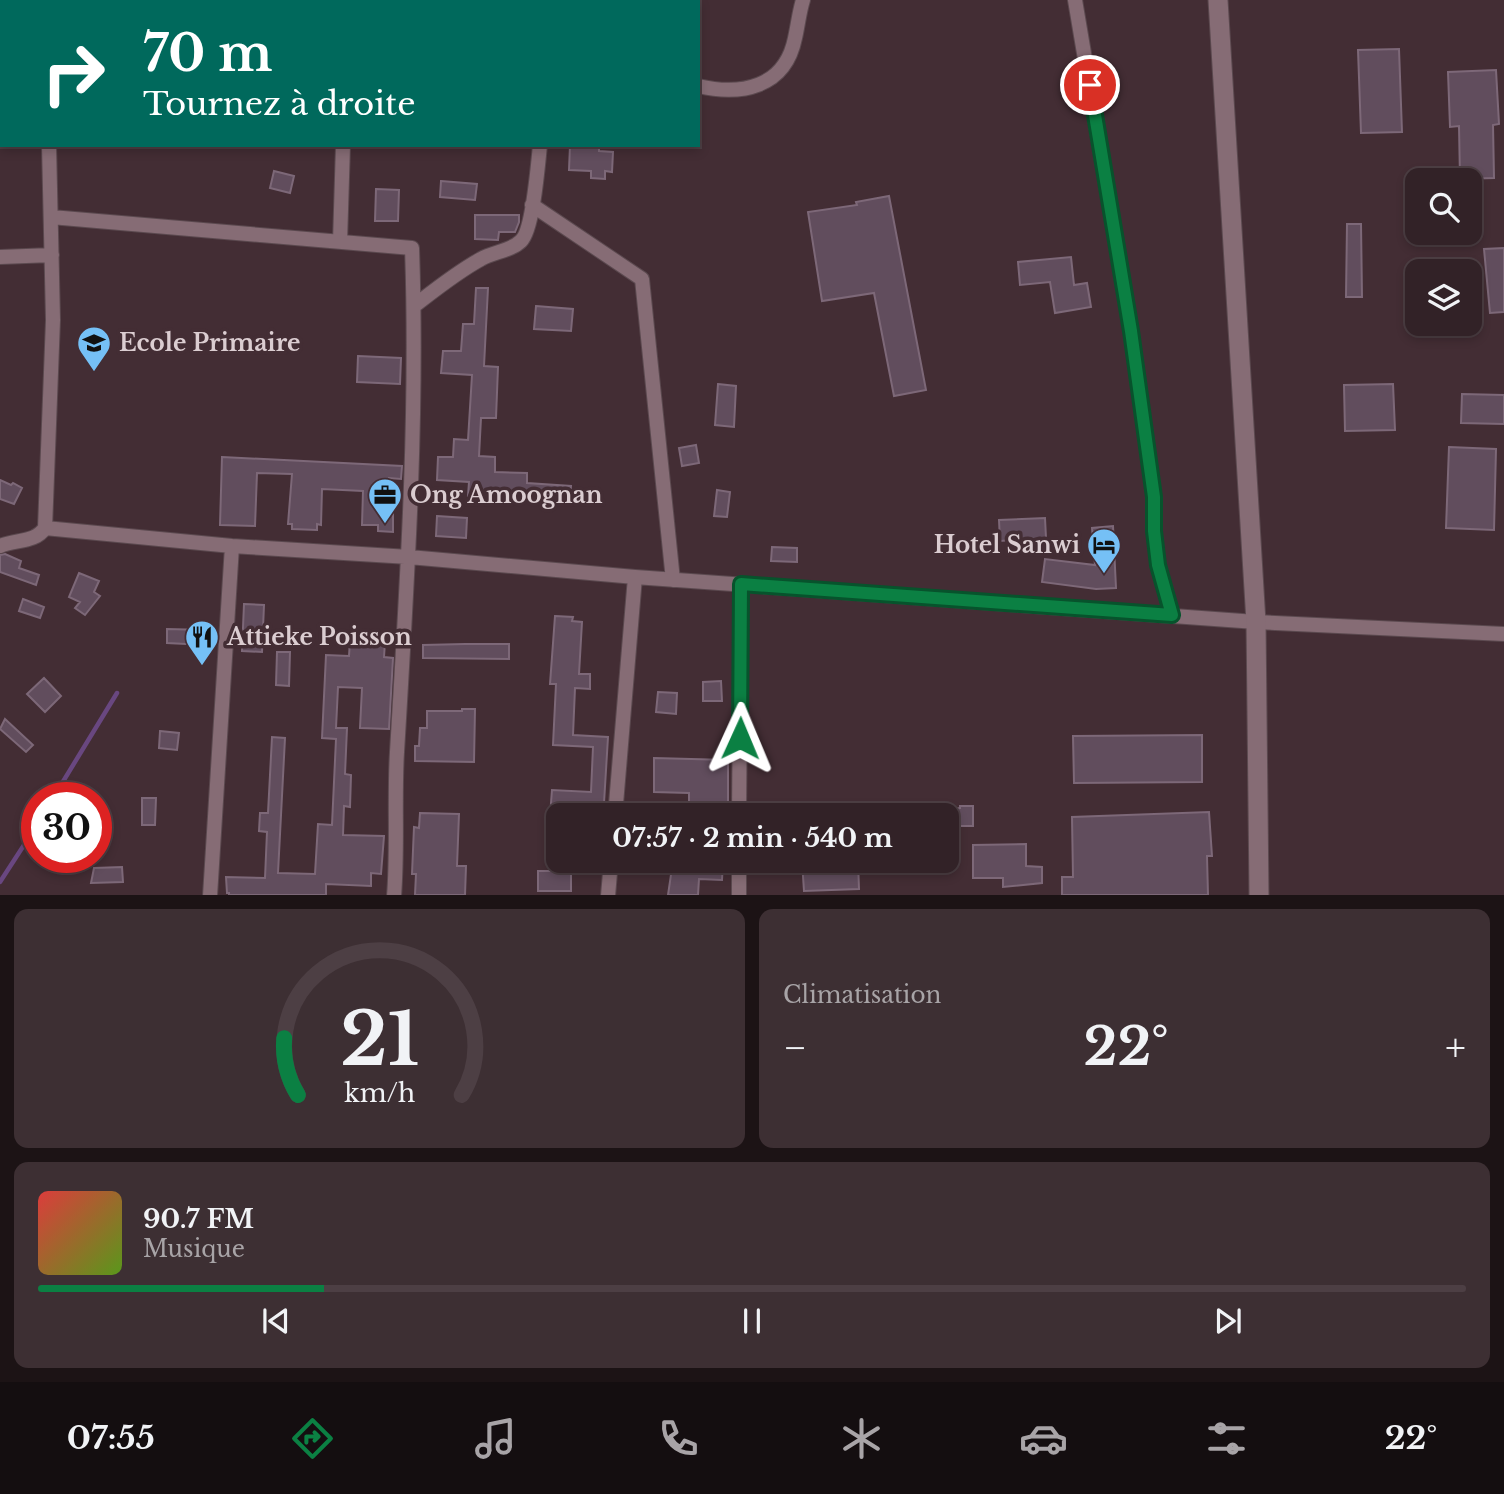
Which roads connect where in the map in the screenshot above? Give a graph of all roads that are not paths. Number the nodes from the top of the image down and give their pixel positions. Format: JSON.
{"nodes":[{"id":1,"x":803,"y":0,"type":"edge"},
{"id":2,"x":1074,"y":0,"type":"edge"},
{"id":3,"x":1219,"y":0,"type":"edge"},
{"id":4,"x":700,"y":86,"type":"edge"},
{"id":5,"x":50,"y":147,"type":"edge"},
{"id":6,"x":343,"y":147,"type":"edge"},
{"id":7,"x":540,"y":147,"type":"edge"},
{"id":8,"x":532,"y":205,"type":"junction"},
{"id":9,"x":51,"y":217,"type":"junction"},
{"id":10,"x":340,"y":242,"type":"junction"},
{"id":11,"x":52,"y":255,"type":"junction"},
{"id":12,"x":0,"y":257,"type":"edge"},
{"id":13,"x":414,"y":306,"type":"junction"},
{"id":14,"x":45,"y":528,"type":"junction"},
{"id":15,"x":0,"y":546,"type":"edge"},
{"id":16,"x":232,"y":546,"type":"junction"},
{"id":17,"x":409,"y":557,"type":"junction"},
{"id":18,"x":635,"y":577,"type":"junction"},
{"id":19,"x":673,"y":580,"type":"junction"},
{"id":20,"x":741,"y":584,"type":"junction"},
{"id":21,"x":1172,"y":615,"type":"junction"},
{"id":22,"x":1256,"y":622,"type":"junction"},
{"id":23,"x":1504,"y":634,"type":"edge"},
{"id":24,"x":616,"y":803,"type":"edge"},
{"id":25,"x":739,"y":803,"type":"edge"},
{"id":26,"x":610,"y":873,"type":"edge"},
{"id":27,"x":739,"y":873,"type":"edge"},
{"id":28,"x":210,"y":895,"type":"edge"},
{"id":29,"x":394,"y":895,"type":"edge"},
{"id":30,"x":608,"y":895,"type":"edge"},
{"id":31,"x":739,"y":895,"type":"edge"},
{"id":32,"x":1259,"y":895,"type":"edge"}],
"edges":[{"from":1,"to":4,"type":"street"},
{"from":2,"to":21,"type":"street"},
{"from":3,"to":22,"type":"street"},
{"from":5,"to":9,"type":"street"},
{"from":6,"to":10,"type":"street"},
{"from":7,"to":8,"type":"street"},
{"from":8,"to":13,"type":"street"},
{"from":8,"to":19,"type":"street"},
{"from":9,"to":10,"type":"street"},
{"from":9,"to":11,"type":"street"},
{"from":10,"to":13,"type":"street"},
{"from":11,"to":12,"type":"street"},
{"from":11,"to":14,"type":"street"},
{"from":13,"to":17,"type":"street"},
{"from":14,"to":15,"type":"street"},
{"from":14,"to":16,"type":"street"},
{"from":16,"to":17,"type":"street"},
{"from":16,"to":28,"type":"street"},
{"from":17,"to":18,"type":"street"},
{"from":17,"to":29,"type":"street"},
{"from":18,"to":19,"type":"street"},
{"from":18,"to":24,"type":"street"},
{"from":19,"to":20,"type":"street"},
{"from":20,"to":21,"type":"street"},
{"from":20,"to":25,"type":"street"},
{"from":21,"to":22,"type":"street"},
{"from":22,"to":23,"type":"street"},
{"from":22,"to":32,"type":"street"},
{"from":26,"to":30,"type":"street"},
{"from":27,"to":31,"type":"street"}]}
